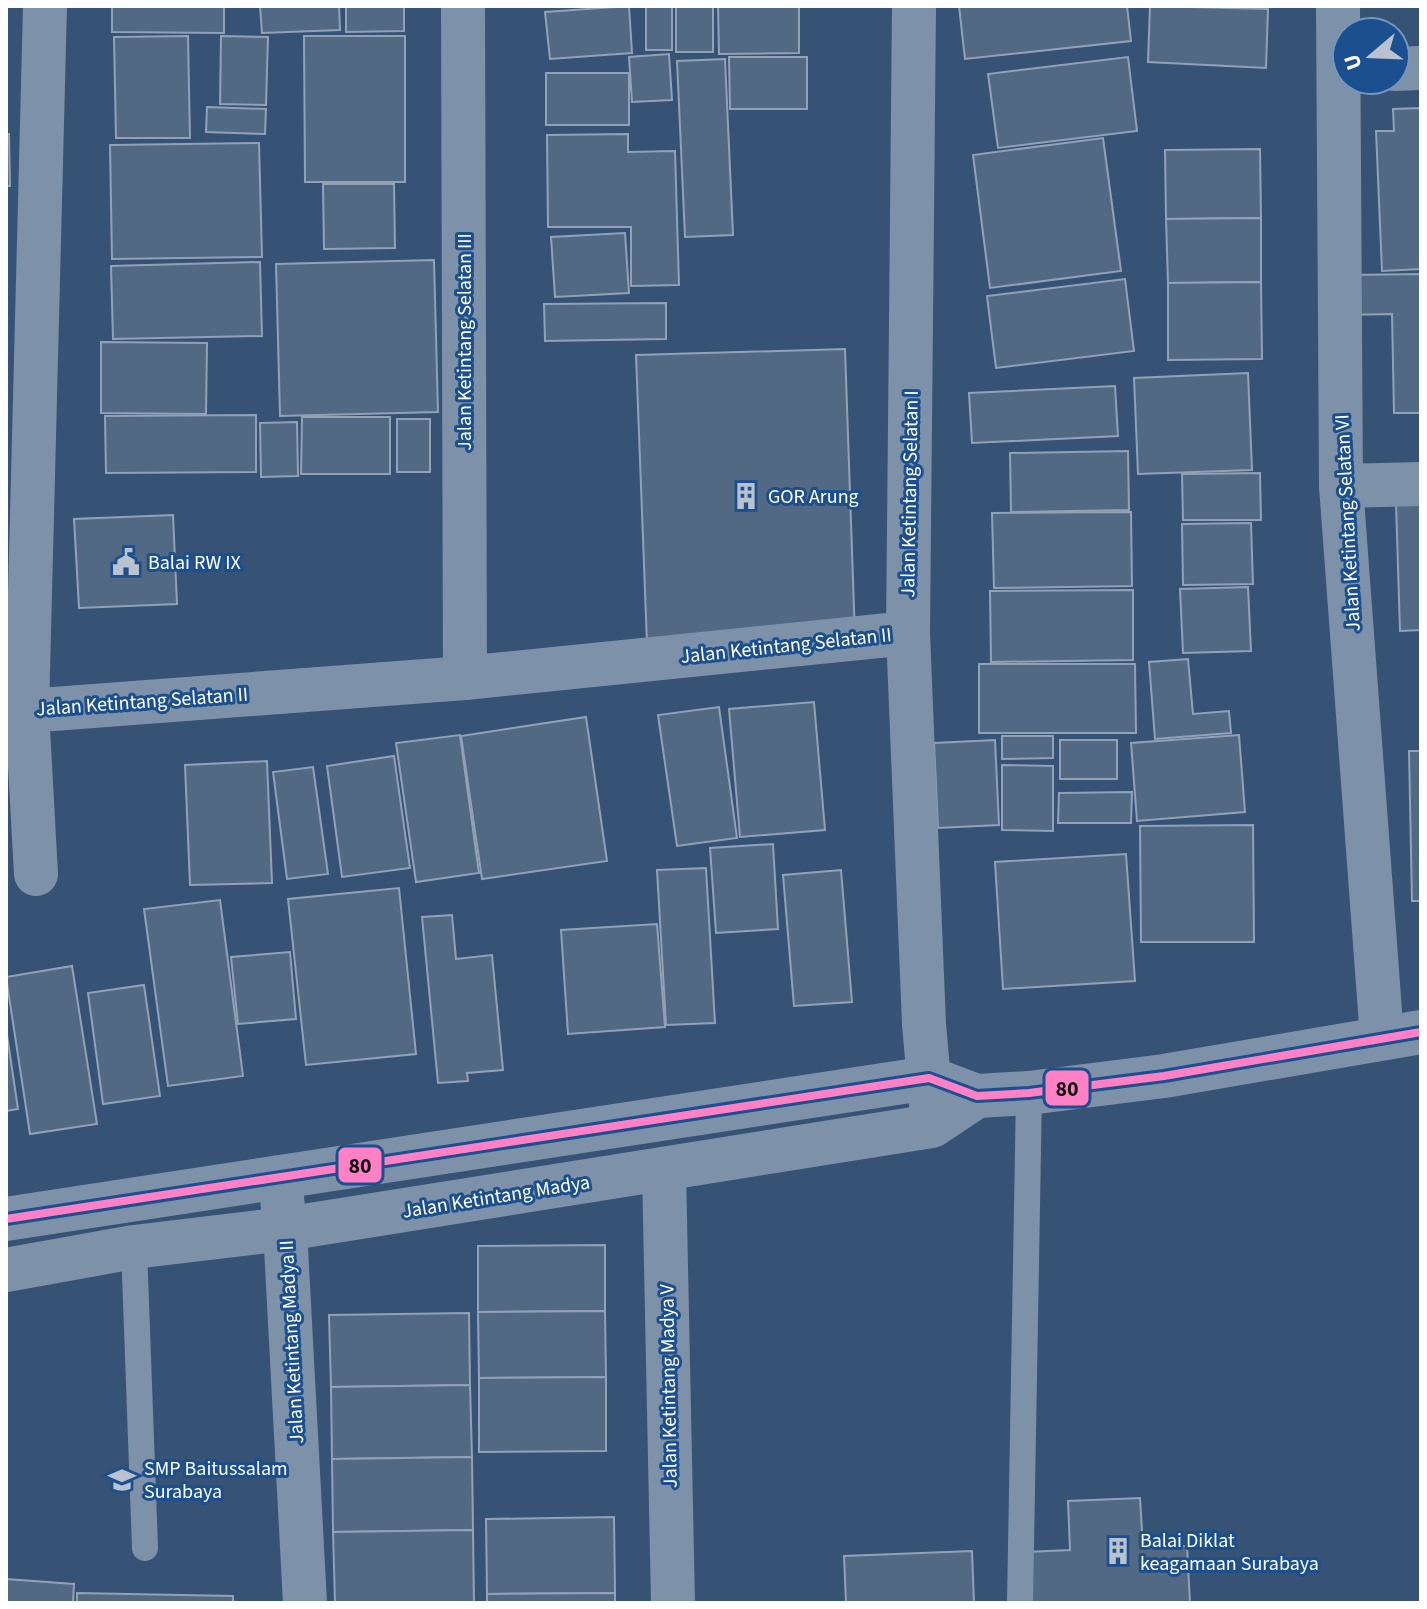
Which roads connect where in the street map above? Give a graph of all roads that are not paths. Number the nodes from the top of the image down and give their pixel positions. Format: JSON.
{"nodes":[{"id":1,"x":45,"y":6,"type":"edge"},
{"id":2,"x":463,"y":6,"type":"edge"},
{"id":3,"x":914,"y":6,"type":"edge"},
{"id":4,"x":1343,"y":96,"type":"edge"},
{"id":5,"x":1421,"y":484,"type":"edge"},
{"id":6,"x":1341,"y":486,"type":"junction"},
{"id":7,"x":908,"y":633,"type":"junction"},
{"id":8,"x":465,"y":678,"type":"junction"},
{"id":9,"x":27,"y":711,"type":"junction"},
{"id":10,"x":36,"y":874,"type":"dead end"},
{"id":11,"x":1402,"y":1035,"type":"edge"},
{"id":12,"x":929,"y":1078,"type":"junction"},
{"id":13,"x":1029,"y":1093,"type":"junction"},
{"id":14,"x":977,"y":1096,"type":"junction"},
{"id":15,"x":932,"y":1126,"type":"junction"},
{"id":16,"x":664,"y":1170,"type":"junction"},
{"id":17,"x":280,"y":1177,"type":"junction"},
{"id":18,"x":6,"y":1219,"type":"edge"},
{"id":19,"x":285,"y":1229,"type":"junction"},
{"id":20,"x":134,"y":1247,"type":"junction"},
{"id":21,"x":6,"y":1270,"type":"edge"},
{"id":22,"x":145,"y":1548,"type":"dead end"},
{"id":23,"x":305,"y":1603,"type":"edge"},
{"id":24,"x":673,"y":1603,"type":"edge"},
{"id":25,"x":1020,"y":1603,"type":"edge"}],
"edges":[{"from":1,"to":9,"type":"street","name":"Jalan Ketintang Selatan II"},
{"from":2,"to":8,"type":"street","name":"Jalan Ketintang Selatan III"},
{"from":3,"to":7,"type":"street","name":"Jalan Ketintang Selatan I"},
{"from":4,"to":6,"type":"street","name":"Jalan Ketintang Selatan VI"},
{"from":5,"to":6,"type":"street"},
{"from":6,"to":11,"type":"street","name":"Jalan Ketintang Selatan VI"},
{"from":7,"to":8,"type":"street","name":"Jalan Ketintang Selatan II"},
{"from":7,"to":12,"type":"street","name":"Jalan Ketintang Selatan I"},
{"from":8,"to":9,"type":"street","name":"Jalan Ketintang Selatan II"},
{"from":9,"to":10,"type":"street"},
{"from":11,"to":13,"type":"street"},
{"from":12,"to":14,"type":"street"},
{"from":12,"to":15,"type":"street","name":"Jalan Ketintang Selatan I"},
{"from":12,"to":17,"type":"street"},
{"from":13,"to":14,"type":"street"},
{"from":13,"to":25,"type":"lane"},
{"from":14,"to":15,"type":"street","name":"Jalan Ketintang Madya"},
{"from":15,"to":16,"type":"street","name":"Jalan Ketintang Madya"},
{"from":16,"to":19,"type":"street","name":"Jalan Ketintang Madya"},
{"from":16,"to":24,"type":"street","name":"Jalan Ketintang Madya V"},
{"from":17,"to":18,"type":"street"},
{"from":17,"to":19,"type":"street","name":"Jalan Ketintang Madya II"},
{"from":19,"to":20,"type":"street","name":"Jalan Ketintang Madya"},
{"from":19,"to":23,"type":"street","name":"Jalan Ketintang Madya II"},
{"from":20,"to":21,"type":"street","name":"Jalan Ketintang Madya"},
{"from":20,"to":22,"type":"lane"}]}
